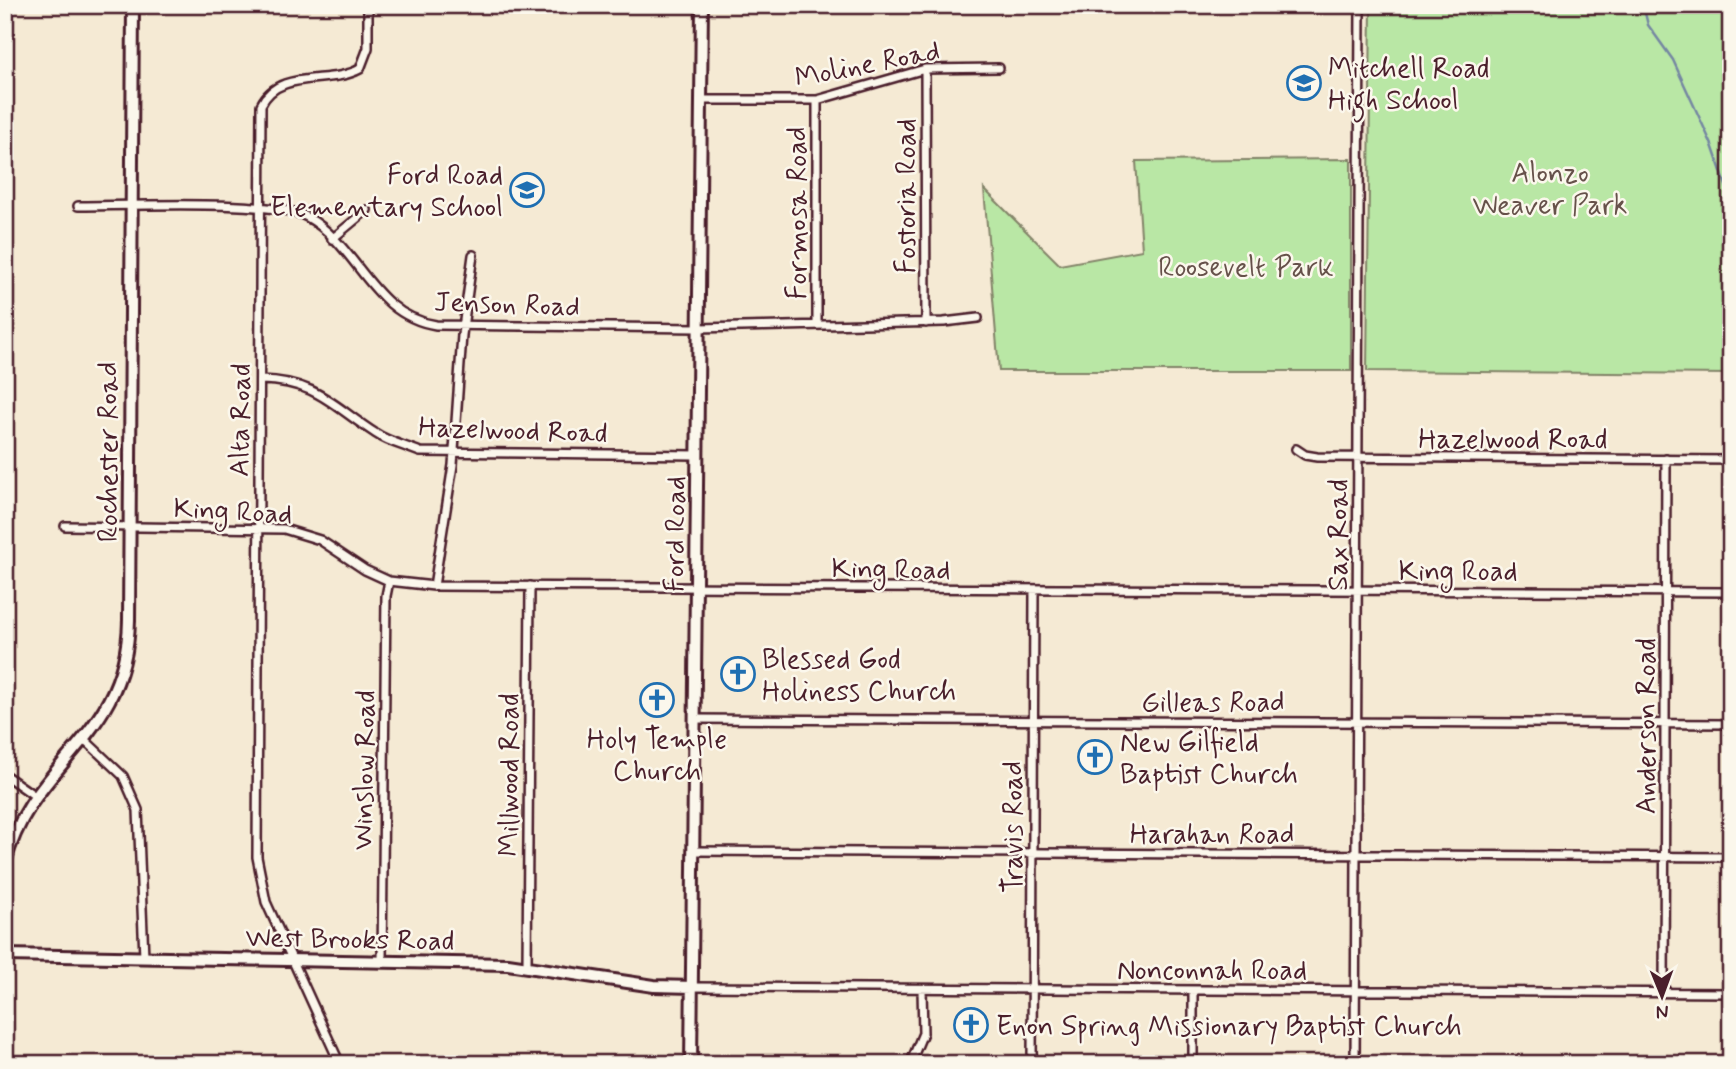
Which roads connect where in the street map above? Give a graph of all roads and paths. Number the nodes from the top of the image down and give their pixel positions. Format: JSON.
{"nodes":[{"id":1,"x":134,"y":5,"type":"edge"},
{"id":2,"x":368,"y":5,"type":"edge"},
{"id":3,"x":702,"y":5,"type":"edge"},
{"id":4,"x":1360,"y":5,"type":"edge"},
{"id":5,"x":999,"y":68,"type":"dead end"},
{"id":6,"x":926,"y":69,"type":"junction"},
{"id":7,"x":702,"y":100,"type":"junction"},
{"id":8,"x":817,"y":100,"type":"junction"},
{"id":9,"x":78,"y":206,"type":"dead end"},
{"id":10,"x":132,"y":206,"type":"junction"},
{"id":11,"x":262,"y":208,"type":"junction"},
{"id":12,"x":367,"y":210,"type":"dead end"},
{"id":13,"x":332,"y":239,"type":"junction"},
{"id":14,"x":473,"y":255,"type":"dead end"},
{"id":15,"x":978,"y":318,"type":"dead end"},
{"id":16,"x":926,"y":323,"type":"junction"},
{"id":17,"x":817,"y":325,"type":"junction"},
{"id":18,"x":463,"y":327,"type":"junction"},
{"id":19,"x":699,"y":328,"type":"junction"},
{"id":20,"x":261,"y":380,"type":"junction"},
{"id":21,"x":1296,"y":449,"type":"dead end"},
{"id":22,"x":454,"y":453,"type":"junction"},
{"id":23,"x":697,"y":455,"type":"junction"},
{"id":24,"x":1358,"y":458,"type":"junction"},
{"id":25,"x":1666,"y":459,"type":"junction"},
{"id":26,"x":1731,"y":460,"type":"edge"},
{"id":27,"x":65,"y":526,"type":"dead end"},
{"id":28,"x":130,"y":527,"type":"junction"},
{"id":29,"x":259,"y":528,"type":"junction"},
{"id":30,"x":389,"y":581,"type":"junction"},
{"id":31,"x":434,"y":586,"type":"junction"},
{"id":32,"x":530,"y":586,"type":"junction"},
{"id":33,"x":696,"y":587,"type":"junction"},
{"id":34,"x":1034,"y":590,"type":"junction"},
{"id":35,"x":1359,"y":591,"type":"junction"},
{"id":36,"x":1666,"y":592,"type":"junction"},
{"id":37,"x":1731,"y":592,"type":"edge"},
{"id":38,"x":694,"y":719,"type":"junction"},
{"id":39,"x":1033,"y":720,"type":"junction"},
{"id":40,"x":1359,"y":723,"type":"junction"},
{"id":41,"x":1667,"y":723,"type":"junction"},
{"id":42,"x":1731,"y":724,"type":"edge"},
{"id":43,"x":85,"y":740,"type":"junction"},
{"id":44,"x":5,"y":775,"type":"edge"},
{"id":45,"x":35,"y":796,"type":"junction"},
{"id":46,"x":693,"y":851,"type":"junction"},
{"id":47,"x":1033,"y":853,"type":"junction"},
{"id":48,"x":1357,"y":855,"type":"junction"},
{"id":49,"x":1665,"y":856,"type":"junction"},
{"id":50,"x":1731,"y":857,"type":"edge"},
{"id":51,"x":5,"y":863,"type":"edge"},
{"id":52,"x":5,"y":955,"type":"edge"},
{"id":53,"x":144,"y":957,"type":"junction"},
{"id":54,"x":291,"y":960,"type":"junction"},
{"id":55,"x":382,"y":961,"type":"junction"},
{"id":56,"x":527,"y":965,"type":"junction"},
{"id":57,"x":693,"y":987,"type":"junction"},
{"id":58,"x":922,"y":989,"type":"junction"},
{"id":59,"x":1032,"y":989,"type":"junction"},
{"id":60,"x":1357,"y":990,"type":"junction"},
{"id":61,"x":1192,"y":991,"type":"junction"},
{"id":62,"x":1664,"y":992,"type":"junction"},
{"id":63,"x":1731,"y":993,"type":"edge"},
{"id":64,"x":340,"y":1064,"type":"edge"},
{"id":65,"x":691,"y":1064,"type":"edge"},
{"id":66,"x":910,"y":1064,"type":"edge"},
{"id":67,"x":1032,"y":1064,"type":"edge"},
{"id":68,"x":1193,"y":1064,"type":"edge"},
{"id":69,"x":1355,"y":1064,"type":"edge"}],
"edges":[{"from":1,"to":10,"type":"street","name":"Rochester Road"},
{"from":2,"to":11,"type":"street","name":"Alta Road"},
{"from":3,"to":7,"type":"street","name":"Ford Road"},
{"from":4,"to":24,"type":"street","name":"Sax Road"},
{"from":5,"to":6,"type":"street","name":"Moline Road"},
{"from":6,"to":8,"type":"street","name":"Moline Road"},
{"from":6,"to":16,"type":"street","name":"Fostoria Road"},
{"from":7,"to":8,"type":"street","name":"Moline Road"},
{"from":7,"to":19,"type":"street","name":"Ford Road"},
{"from":8,"to":17,"type":"street","name":"Formosa Road"},
{"from":9,"to":10,"type":"street","name":"Jenson Road"},
{"from":10,"to":11,"type":"street","name":"Jenson Road"},
{"from":10,"to":28,"type":"street","name":"Rochester Road"},
{"from":11,"to":13,"type":"street","name":"Jenson Road"},
{"from":11,"to":20,"type":"street","name":"Alta Road"},
{"from":12,"to":13,"type":"street"},
{"from":13,"to":18,"type":"street","name":"Jenson Road"},
{"from":14,"to":18,"type":"street"},
{"from":15,"to":16,"type":"street","name":"Jenson Road"},
{"from":16,"to":17,"type":"street","name":"Jenson Road"},
{"from":17,"to":19,"type":"street","name":"Jenson Road"},
{"from":18,"to":19,"type":"street","name":"Jenson Road"},
{"from":18,"to":22,"type":"street"},
{"from":19,"to":23,"type":"street","name":"Ford Road"},
{"from":20,"to":22,"type":"street","name":"Hazelwood Road"},
{"from":20,"to":29,"type":"street","name":"Alta Road"},
{"from":21,"to":24,"type":"street","name":"Hazelwood Road"},
{"from":22,"to":23,"type":"street","name":"Hazelwood Road"},
{"from":22,"to":31,"type":"street"},
{"from":23,"to":33,"type":"street","name":"Ford Road"},
{"from":24,"to":25,"type":"street","name":"Hazelwood Road"},
{"from":24,"to":35,"type":"street","name":"Sax Road"},
{"from":25,"to":26,"type":"street","name":"Hazelwood Road"},
{"from":25,"to":36,"type":"street","name":"Anderson Road"},
{"from":27,"to":28,"type":"street","name":"King Road"},
{"from":28,"to":29,"type":"street","name":"King Road"},
{"from":28,"to":43,"type":"street","name":"Rochester Road"},
{"from":29,"to":30,"type":"street","name":"King Road"},
{"from":29,"to":54,"type":"street","name":"Alta Road"},
{"from":30,"to":31,"type":"street","name":"King Road"},
{"from":30,"to":55,"type":"street","name":"Winslow Road"},
{"from":31,"to":32,"type":"street","name":"King Road"},
{"from":32,"to":33,"type":"street","name":"King Road"},
{"from":32,"to":56,"type":"street","name":"Millwood Road"},
{"from":33,"to":34,"type":"street","name":"King Road"},
{"from":33,"to":38,"type":"street","name":"Ford Road"},
{"from":34,"to":35,"type":"street","name":"King Road"},
{"from":34,"to":39,"type":"street","name":"Travis Road"},
{"from":35,"to":36,"type":"street","name":"King Road"},
{"from":35,"to":40,"type":"street","name":"Sax Road"},
{"from":36,"to":37,"type":"street","name":"King Road"},
{"from":36,"to":41,"type":"street","name":"Anderson Road"},
{"from":38,"to":39,"type":"street","name":"Gilleas Road"},
{"from":38,"to":46,"type":"street","name":"Ford Road"},
{"from":39,"to":40,"type":"street","name":"Gilleas Road"},
{"from":39,"to":47,"type":"street","name":"Travis Road"},
{"from":40,"to":41,"type":"street","name":"Gilleas Road"},
{"from":40,"to":48,"type":"street","name":"Sax Road"},
{"from":41,"to":42,"type":"street","name":"Gilleas Road"},
{"from":41,"to":49,"type":"street","name":"Anderson Road"},
{"from":43,"to":45,"type":"street","name":"Rochester Road"},
{"from":43,"to":53,"type":"street"},
{"from":44,"to":45,"type":"street"},
{"from":45,"to":51,"type":"street","name":"Rochester Road"},
{"from":46,"to":47,"type":"street","name":"Harahan Road"},
{"from":46,"to":57,"type":"street","name":"Ford Road"},
{"from":47,"to":48,"type":"street","name":"Harahan Road"},
{"from":47,"to":59,"type":"street","name":"Travis Road"},
{"from":48,"to":49,"type":"street","name":"Harahan Road"},
{"from":48,"to":60,"type":"street","name":"Sax Road"},
{"from":49,"to":50,"type":"street","name":"Harahan Road"},
{"from":49,"to":62,"type":"street","name":"Anderson Road"},
{"from":52,"to":53,"type":"street","name":"West Brooks Road"},
{"from":53,"to":54,"type":"street","name":"West Brooks Road"},
{"from":54,"to":55,"type":"street","name":"West Brooks Road"},
{"from":54,"to":64,"type":"street","name":"Alta Road"},
{"from":55,"to":56,"type":"street","name":"West Brooks Road"},
{"from":56,"to":57,"type":"street","name":"West Brooks Road"},
{"from":57,"to":58,"type":"street","name":"Nonconnah Road"},
{"from":57,"to":65,"type":"street","name":"Ford Road"},
{"from":58,"to":59,"type":"street","name":"Nonconnah Road"},
{"from":58,"to":66,"type":"street"},
{"from":59,"to":61,"type":"street","name":"Nonconnah Road"},
{"from":59,"to":67,"type":"street","name":"Travis Road"},
{"from":60,"to":61,"type":"street","name":"Nonconnah Road"},
{"from":60,"to":62,"type":"street","name":"Nonconnah Road"},
{"from":60,"to":69,"type":"street","name":"Sax Road"},
{"from":61,"to":68,"type":"street"},
{"from":62,"to":63,"type":"street","name":"Nonconnah Road"}]}
